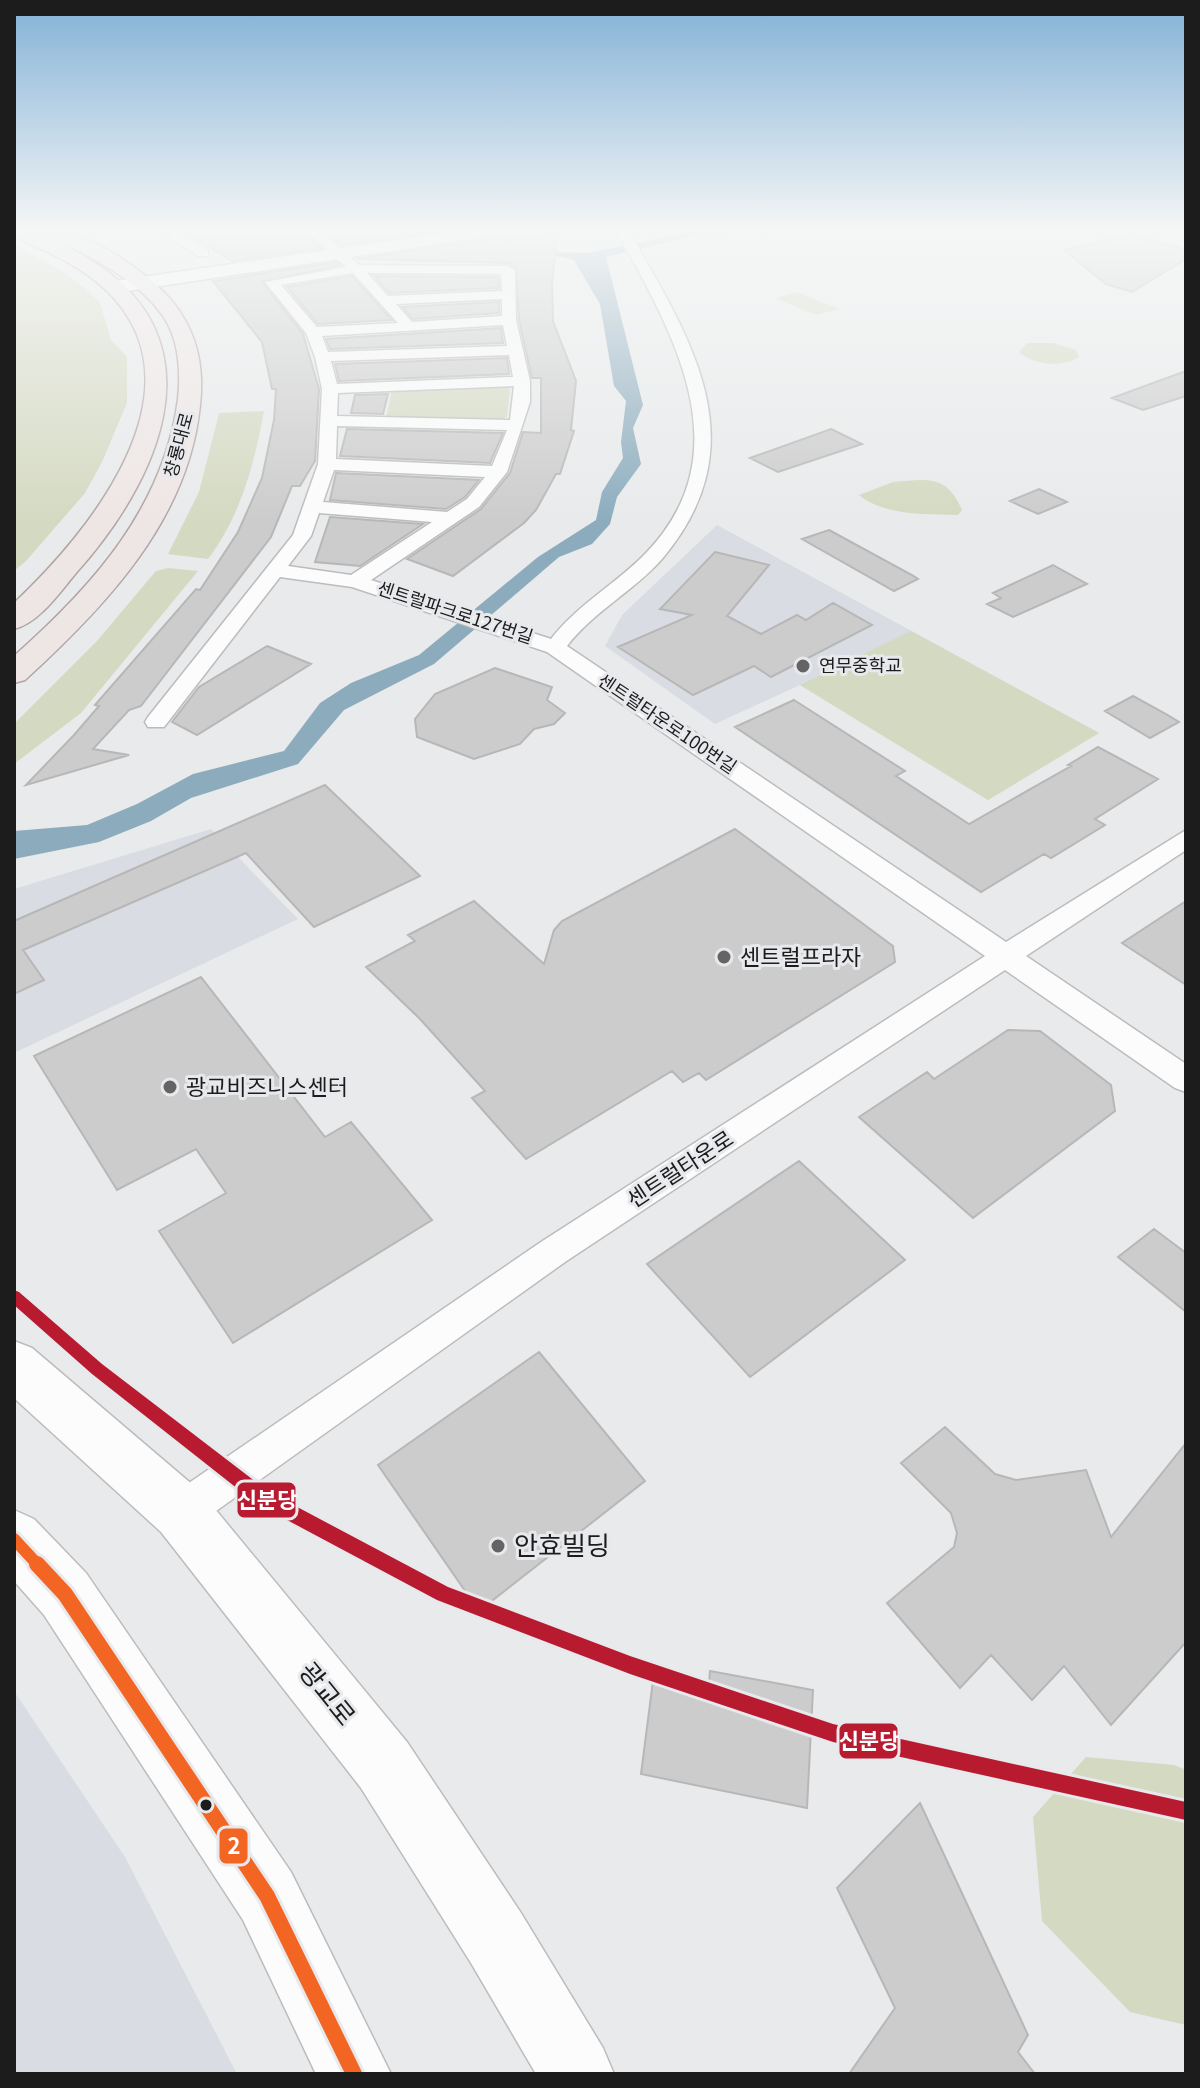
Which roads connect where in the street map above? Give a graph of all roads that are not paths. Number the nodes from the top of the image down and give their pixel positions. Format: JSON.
{"nodes":[{"id":1,"x":145,"y":327,"type":"edge"},
{"id":2,"x":180,"y":327,"type":"edge"},
{"id":3,"x":309,"y":327,"type":"edge"},
{"id":4,"x":367,"y":327,"type":"edge"},
{"id":5,"x":511,"y":327,"type":"edge"},
{"id":6,"x":676,"y":327,"type":"edge"},
{"id":7,"x":313,"y":332,"type":"junction"},
{"id":8,"x":516,"y":350,"type":"junction"},
{"id":9,"x":322,"y":357,"type":"junction"},
{"id":10,"x":522,"y":381,"type":"junction"},
{"id":11,"x":330,"y":389,"type":"junction"},
{"id":12,"x":330,"y":421,"type":"junction"},
{"id":13,"x":517,"y":425,"type":"junction"},
{"id":14,"x":327,"y":464,"type":"junction"},
{"id":15,"x":498,"y":472,"type":"junction"},
{"id":16,"x":314,"y":507,"type":"junction"},
{"id":17,"x":453,"y":518,"type":"junction"},
{"id":18,"x":272,"y":570,"type":"junction"},
{"id":19,"x":355,"y":581,"type":"junction"},
{"id":20,"x":14,"y":620,"type":"edge"},
{"id":21,"x":555,"y":647,"type":"junction"},
{"id":22,"x":14,"y":673,"type":"edge"},
{"id":23,"x":156,"y":722,"type":"dead end"},
{"id":24,"x":1186,"y":838,"type":"edge"},
{"id":25,"x":1007,"y":956,"type":"junction"},
{"id":26,"x":1186,"y":1080,"type":"edge"},
{"id":27,"x":14,"y":1365,"type":"edge"},
{"id":28,"x":181,"y":1512,"type":"junction"},
{"id":29,"x":14,"y":1539,"type":"edge"},
{"id":30,"x":354,"y":2074,"type":"edge"},
{"id":31,"x":577,"y":2074,"type":"edge"}],
"edges":[{"from":1,"to":20,"type":"main road","name":"창룡대로"},
{"from":2,"to":22,"type":"main road","name":"창룡대로"},
{"from":3,"to":7,"type":"street"},
{"from":4,"to":7,"type":"street"},
{"from":5,"to":8,"type":"street","name":"센트럴파크로127번길"},
{"from":6,"to":21,"type":"street"},
{"from":7,"to":9,"type":"street"},
{"from":8,"to":9,"type":"street"},
{"from":8,"to":10,"type":"street","name":"센트럴파크로127번길"},
{"from":9,"to":11,"type":"street"},
{"from":10,"to":11,"type":"street"},
{"from":10,"to":13,"type":"street","name":"센트럴파크로127번길"},
{"from":11,"to":12,"type":"street"},
{"from":12,"to":13,"type":"street"},
{"from":12,"to":14,"type":"street"},
{"from":13,"to":15,"type":"street","name":"센트럴파크로127번길"},
{"from":14,"to":15,"type":"street"},
{"from":14,"to":16,"type":"street"},
{"from":15,"to":17,"type":"street","name":"센트럴파크로127번길"},
{"from":16,"to":17,"type":"street"},
{"from":16,"to":18,"type":"street"},
{"from":17,"to":19,"type":"street","name":"센트럴파크로127번길"},
{"from":18,"to":19,"type":"street","name":"센트럴파크로127번길"},
{"from":18,"to":23,"type":"street"},
{"from":19,"to":21,"type":"street","name":"센트럴파크로127번길"},
{"from":21,"to":25,"type":"street","name":"센트럴타운로100번길"},
{"from":24,"to":25,"type":"street","name":"센트럴타운로"},
{"from":25,"to":26,"type":"street","name":"센트럴타운로100번길"},
{"from":25,"to":28,"type":"street","name":"센트럴타운로"},
{"from":27,"to":28,"type":"street","name":"광교로"},
{"from":28,"to":31,"type":"street","name":"광교로"},
{"from":29,"to":30,"type":"street"}]}
